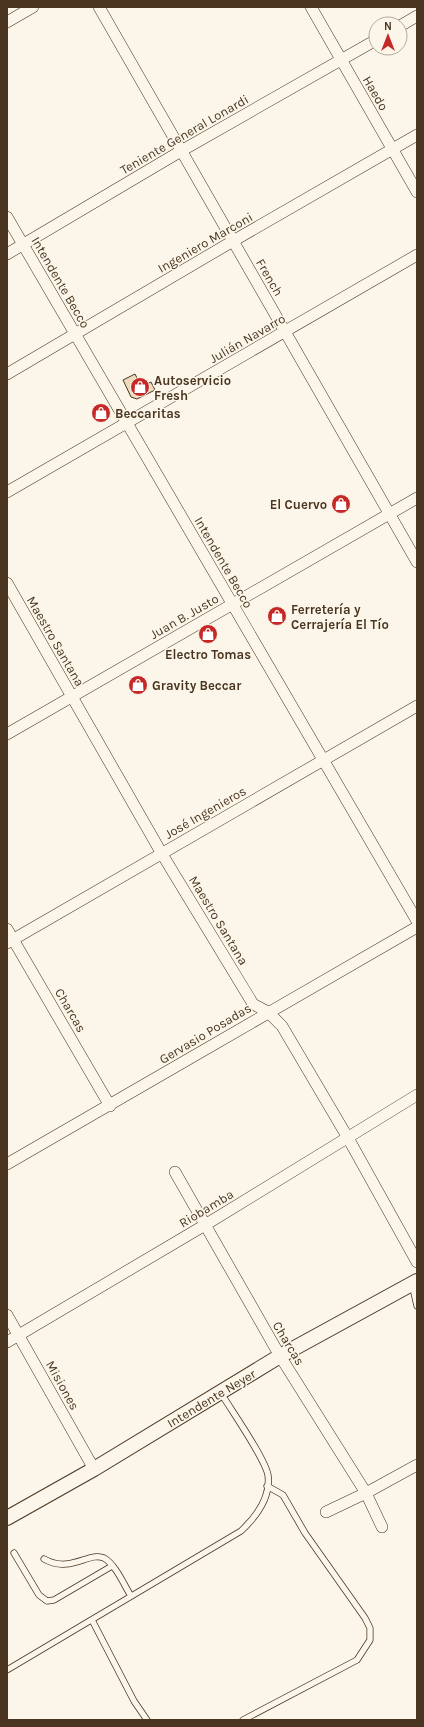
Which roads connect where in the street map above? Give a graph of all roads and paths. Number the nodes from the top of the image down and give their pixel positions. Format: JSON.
{"nodes":[{"id":1,"x":33,"y":7,"type":"edge"},
{"id":2,"x":99,"y":7,"type":"edge"},
{"id":3,"x":311,"y":7,"type":"edge"},
{"id":4,"x":417,"y":16,"type":"edge"},
{"id":5,"x":408,"y":21,"type":"edge"},
{"id":6,"x":7,"y":22,"type":"edge"},
{"id":7,"x":368,"y":45,"type":"edge"},
{"id":8,"x":341,"y":60,"type":"junction"},
{"id":9,"x":417,"y":135,"type":"edge"},
{"id":10,"x":392,"y":150,"type":"junction"},
{"id":11,"x":181,"y":151,"type":"junction"},
{"id":12,"x":417,"y":192,"type":"edge"},
{"id":13,"x":7,"y":217,"type":"edge"},
{"id":14,"x":233,"y":241,"type":"junction"},
{"id":15,"x":23,"y":245,"type":"junction"},
{"id":16,"x":7,"y":254,"type":"edge"},
{"id":17,"x":417,"y":255,"type":"edge"},
{"id":18,"x":286,"y":332,"type":"junction"},
{"id":19,"x":75,"y":335,"type":"junction"},
{"id":20,"x":7,"y":374,"type":"edge"},
{"id":21,"x":127,"y":424,"type":"junction"},
{"id":22,"x":7,"y":492,"type":"edge"},
{"id":23,"x":417,"y":498,"type":"edge"},
{"id":24,"x":390,"y":514,"type":"junction"},
{"id":25,"x":417,"y":562,"type":"edge"},
{"id":26,"x":7,"y":583,"type":"edge"},
{"id":27,"x":232,"y":604,"type":"junction"},
{"id":28,"x":72,"y":697,"type":"junction"},
{"id":29,"x":417,"y":706,"type":"edge"},
{"id":30,"x":7,"y":734,"type":"edge"},
{"id":31,"x":323,"y":760,"type":"junction"},
{"id":32,"x":162,"y":854,"type":"junction"},
{"id":33,"x":417,"y":921,"type":"edge"},
{"id":34,"x":417,"y":927,"type":"edge"},
{"id":35,"x":7,"y":929,"type":"edge"},
{"id":36,"x":10,"y":941,"type":"edge"},
{"id":37,"x":268,"y":1012,"type":"junction"},
{"id":38,"x":417,"y":1095,"type":"edge"},
{"id":39,"x":110,"y":1106,"type":"junction"},
{"id":40,"x":348,"y":1138,"type":"junction"},
{"id":41,"x":7,"y":1164,"type":"edge"},
{"id":42,"x":175,"y":1172,"type":"dead end"},
{"id":43,"x":205,"y":1225,"type":"junction"},
{"id":44,"x":417,"y":1262,"type":"edge"},
{"id":45,"x":415,"y":1282,"type":"edge"},
{"id":46,"x":417,"y":1306,"type":"edge"},
{"id":47,"x":7,"y":1315,"type":"edge"},
{"id":48,"x":19,"y":1335,"type":"junction"},
{"id":49,"x":7,"y":1342,"type":"edge"},
{"id":50,"x":280,"y":1356,"type":"junction"},
{"id":51,"x":221,"y":1392,"type":"junction"},
{"id":52,"x":417,"y":1465,"type":"edge"},
{"id":53,"x":94,"y":1469,"type":"junction"},
{"id":54,"x":267,"y":1486,"type":"junction"},
{"id":55,"x":366,"y":1493,"type":"junction"},
{"id":56,"x":326,"y":1512,"type":"dead end"},
{"id":57,"x":7,"y":1518,"type":"edge"},
{"id":58,"x":382,"y":1527,"type":"dead end"},
{"id":59,"x":14,"y":1553,"type":"dead end"},
{"id":60,"x":44,"y":1559,"type":"dead end"},
{"id":61,"x":112,"y":1566,"type":"junction"},
{"id":62,"x":131,"y":1596,"type":"junction"},
{"id":63,"x":92,"y":1620,"type":"junction"},
{"id":64,"x":7,"y":1670,"type":"edge"},
{"id":65,"x":148,"y":1720,"type":"edge"},
{"id":66,"x":243,"y":1720,"type":"edge"}],
"edges":[{"from":1,"to":6,"type":"street"},
{"from":2,"to":11,"type":"street","name":"French"},
{"from":3,"to":8,"type":"street","name":"Haedo"},
{"from":4,"to":5,"type":"street"},
{"from":7,"to":8,"type":"street","name":"Teniente General Lonardi"},
{"from":8,"to":10,"type":"street","name":"Haedo"},
{"from":8,"to":11,"type":"street","name":"Teniente General Lonardi"},
{"from":9,"to":10,"type":"street","name":"Ingeniero Marconi"},
{"from":10,"to":12,"type":"street","name":"Haedo"},
{"from":10,"to":14,"type":"street","name":"Ingeniero Marconi"},
{"from":11,"to":14,"type":"street","name":"French"},
{"from":11,"to":15,"type":"street","name":"Teniente General Lonardi"},
{"from":13,"to":15,"type":"street","name":"Intendente Becco"},
{"from":14,"to":18,"type":"street","name":"French"},
{"from":14,"to":19,"type":"street","name":"Ingeniero Marconi"},
{"from":15,"to":16,"type":"street","name":"Teniente General Lonardi"},
{"from":15,"to":19,"type":"street","name":"Intendente Becco"},
{"from":17,"to":18,"type":"street","name":"Julián Navarro"},
{"from":18,"to":21,"type":"street","name":"Julián Navarro"},
{"from":18,"to":24,"type":"street","name":"French"},
{"from":19,"to":20,"type":"street","name":"Ingeniero Marconi"},
{"from":19,"to":21,"type":"street","name":"Intendente Becco"},
{"from":21,"to":22,"type":"street","name":"Julián Navarro"},
{"from":21,"to":27,"type":"street","name":"Intendente Becco"},
{"from":23,"to":24,"type":"street","name":"Juan B. Justo"},
{"from":24,"to":25,"type":"street","name":"French"},
{"from":24,"to":27,"type":"street","name":"Juan B. Justo"},
{"from":26,"to":28,"type":"street","name":"Maestro Santana"},
{"from":27,"to":28,"type":"street","name":"Juan B. Justo"},
{"from":27,"to":31,"type":"street","name":"Intendente Becco"},
{"from":28,"to":30,"type":"street","name":"Juan B. Justo"},
{"from":28,"to":32,"type":"street","name":"Maestro Santana"},
{"from":29,"to":31,"type":"street","name":"José Ingenieros"},
{"from":31,"to":32,"type":"street","name":"José Ingenieros"},
{"from":31,"to":33,"type":"street","name":"Intendente Becco"},
{"from":32,"to":36,"type":"street","name":"José Ingenieros"},
{"from":32,"to":37,"type":"street","name":"Maestro Santana"},
{"from":34,"to":37,"type":"street","name":"Gervasio Posadas"},
{"from":35,"to":36,"type":"street","name":"Charcas"},
{"from":36,"to":39,"type":"street","name":"Charcas"},
{"from":37,"to":39,"type":"street","name":"Gervasio Posadas"},
{"from":37,"to":40,"type":"street","name":"Maestro Santana"},
{"from":38,"to":40,"type":"street","name":"Riobamba"},
{"from":39,"to":41,"type":"street","name":"Gervasio Posadas"},
{"from":40,"to":43,"type":"street","name":"Riobamba"},
{"from":40,"to":44,"type":"street","name":"Maestro Santana"},
{"from":42,"to":43,"type":"street","name":"Charcas"},
{"from":43,"to":48,"type":"street","name":"Riobamba"},
{"from":43,"to":50,"type":"street","name":"Charcas"},
{"from":45,"to":46,"type":"lane"},
{"from":45,"to":50,"type":"street","name":"Intendente Neyer"},
{"from":47,"to":48,"type":"street","name":"Misiones"},
{"from":48,"to":49,"type":"street","name":"Riobamba"},
{"from":48,"to":53,"type":"street","name":"Misiones"},
{"from":50,"to":51,"type":"street","name":"Intendente Neyer"},
{"from":50,"to":55,"type":"street","name":"Charcas"},
{"from":51,"to":53,"type":"street","name":"Intendente Neyer"},
{"from":51,"to":54,"type":"lane"},
{"from":52,"to":55,"type":"street"},
{"from":53,"to":57,"type":"street","name":"Intendente Neyer"},
{"from":54,"to":62,"type":"lane"},
{"from":54,"to":66,"type":"lane"},
{"from":55,"to":56,"type":"street"},
{"from":55,"to":58,"type":"street","name":"Charcas"},
{"from":59,"to":61,"type":"lane"},
{"from":60,"to":61,"type":"lane"},
{"from":61,"to":62,"type":"lane"},
{"from":62,"to":63,"type":"lane"},
{"from":63,"to":64,"type":"lane"},
{"from":63,"to":65,"type":"lane"}]}
